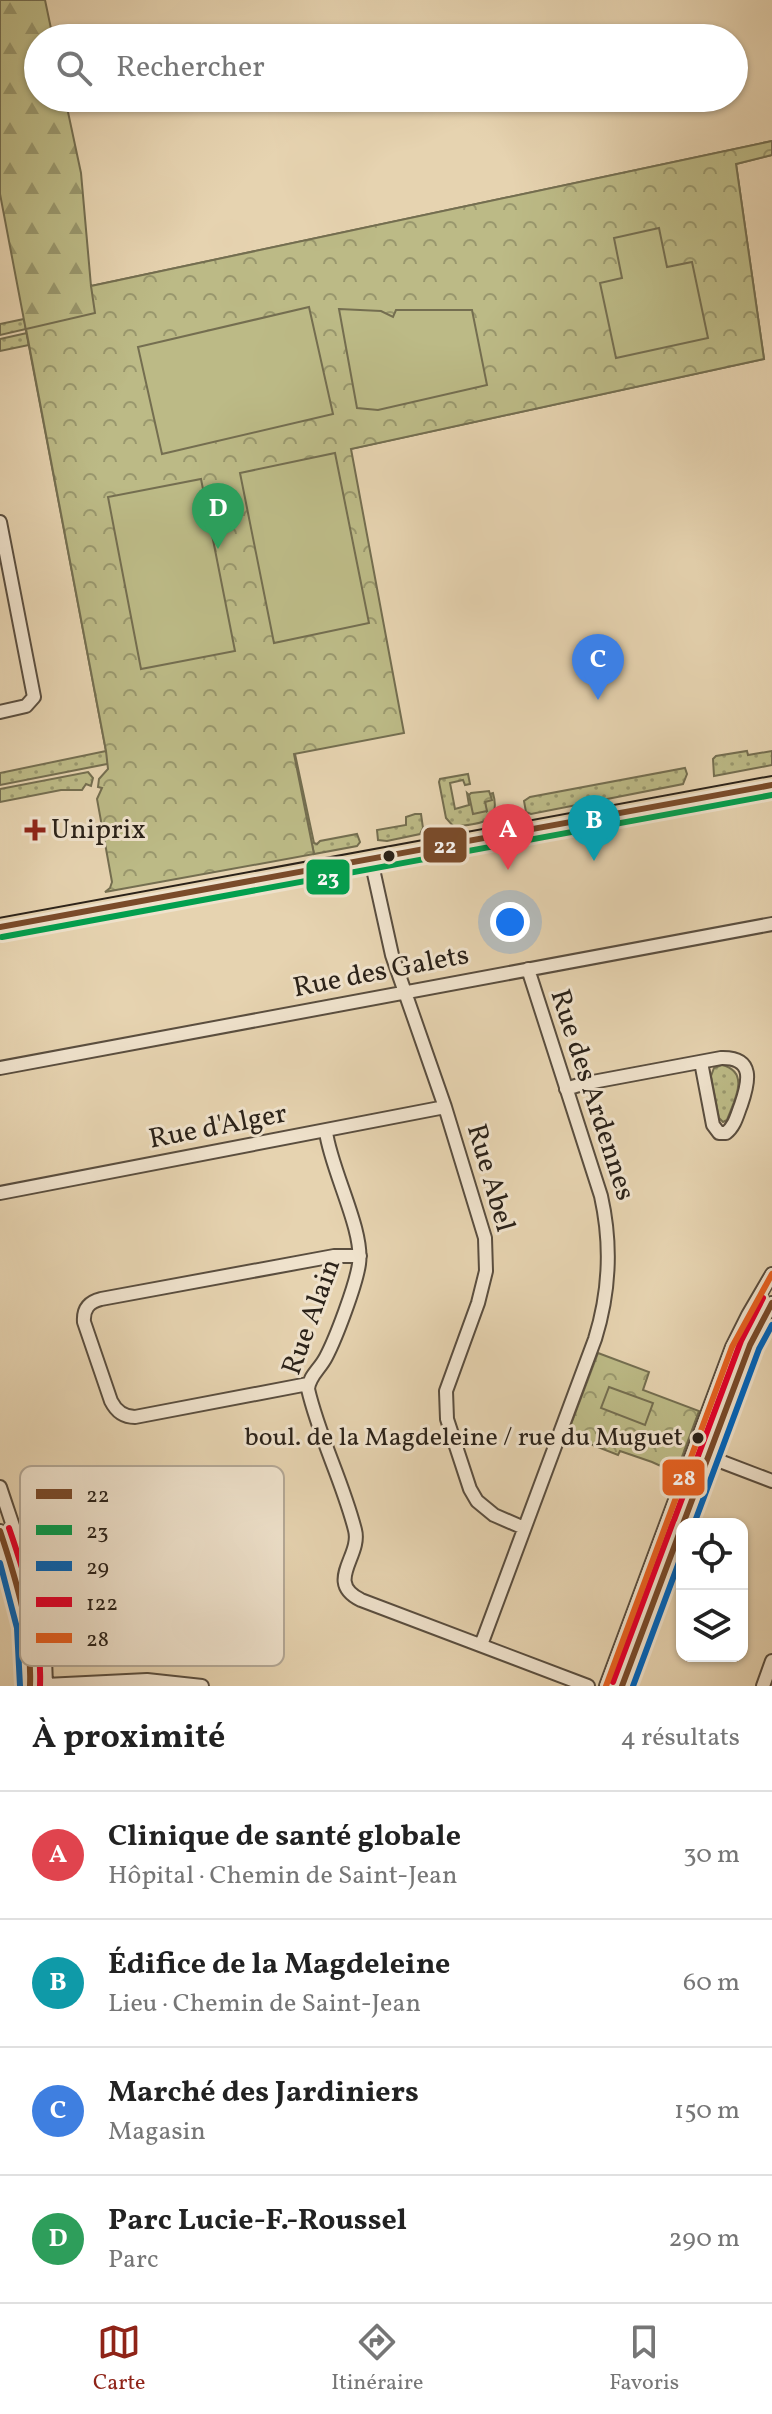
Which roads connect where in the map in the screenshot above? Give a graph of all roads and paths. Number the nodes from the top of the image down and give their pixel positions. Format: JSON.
{"nodes":[{"id":1,"x":0,"y":522,"type":"edge"},
{"id":2,"x":0,"y":712,"type":"edge"},
{"id":3,"x":772,"y":785,"type":"edge"},
{"id":4,"x":371,"y":860,"type":"junction"},
{"id":5,"x":772,"y":924,"type":"edge"},
{"id":6,"x":0,"y":927,"type":"edge"},
{"id":7,"x":528,"y":969,"type":"junction"},
{"id":8,"x":405,"y":992,"type":"junction"},
{"id":9,"x":701,"y":1062,"type":"junction"},
{"id":10,"x":0,"y":1068,"type":"edge"},
{"id":11,"x":566,"y":1089,"type":"junction"},
{"id":12,"x":445,"y":1107,"type":"junction"},
{"id":13,"x":326,"y":1132,"type":"junction"},
{"id":14,"x":0,"y":1193,"type":"edge"},
{"id":15,"x":360,"y":1256,"type":"junction"},
{"id":16,"x":772,"y":1274,"type":"edge"},
{"id":17,"x":772,"y":1303,"type":"edge"},
{"id":18,"x":308,"y":1384,"type":"junction"},
{"id":19,"x":694,"y":1451,"type":"junction"},
{"id":20,"x":708,"y":1457,"type":"junction"},
{"id":21,"x":772,"y":1481,"type":"edge"},
{"id":22,"x":0,"y":1487,"type":"edge"},
{"id":23,"x":685,"y":1518,"type":"edge"},
{"id":24,"x":524,"y":1528,"type":"junction"},
{"id":25,"x":0,"y":1531,"type":"edge"},
{"id":26,"x":676,"y":1541,"type":"edge"},
{"id":27,"x":20,"y":1548,"type":"edge"},
{"id":28,"x":4,"y":1554,"type":"edge"},
{"id":29,"x":20,"y":1603,"type":"edge"},
{"id":30,"x":481,"y":1645,"type":"junction"},
{"id":31,"x":772,"y":1661,"type":"edge"},
{"id":32,"x":28,"y":1666,"type":"edge"},
{"id":33,"x":46,"y":1685,"type":"edge"},
{"id":34,"x":28,"y":1686,"type":"edge"},
{"id":35,"x":202,"y":1686,"type":"edge"},
{"id":36,"x":588,"y":1686,"type":"edge"},
{"id":37,"x":606,"y":1686,"type":"edge"},
{"id":38,"x":622,"y":1686,"type":"edge"},
{"id":39,"x":763,"y":1686,"type":"edge"}],
"edges":[{"from":1,"to":2,"type":"street"},
{"from":3,"to":4,"type":"main road"},
{"from":4,"to":6,"type":"main road"},
{"from":4,"to":8,"type":"street","name":"Rue Abel"},
{"from":5,"to":7,"type":"street","name":"Rue des Galets"},
{"from":7,"to":8,"type":"street","name":"Rue des Galets"},
{"from":7,"to":11,"type":"street","name":"Rue des Ardennes"},
{"from":8,"to":10,"type":"street","name":"Rue des Galets"},
{"from":8,"to":12,"type":"street","name":"Rue Abel"},
{"from":9,"to":9,"type":"street"},
{"from":9,"to":11,"type":"street"},
{"from":11,"to":24,"type":"street","name":"Rue des Ardennes"},
{"from":12,"to":13,"type":"street","name":"Rue d'Alger"},
{"from":12,"to":24,"type":"street","name":"Rue Abel"},
{"from":13,"to":14,"type":"street","name":"Rue d'Alger"},
{"from":13,"to":15,"type":"street","name":"Rue Alain"},
{"from":15,"to":18,"type":"street","name":"Rue Alain"},
{"from":15,"to":18,"type":"street"},
{"from":16,"to":19,"type":"street"},
{"from":17,"to":20,"type":"street"},
{"from":18,"to":30,"type":"street","name":"Rue Alain"},
{"from":19,"to":20,"type":"street"},
{"from":19,"to":37,"type":"street"},
{"from":20,"to":21,"type":"street"},
{"from":20,"to":23,"type":"street"},
{"from":22,"to":27,"type":"street"},
{"from":24,"to":30,"type":"street","name":"Rue des Ardennes"},
{"from":25,"to":28,"type":"street"},
{"from":26,"to":38,"type":"street"},
{"from":28,"to":29,"type":"street"},
{"from":30,"to":36,"type":"street","name":"Rue Alain"},
{"from":31,"to":39,"type":"street"},
{"from":32,"to":34,"type":"street"},
{"from":33,"to":34,"type":"street"},
{"from":33,"to":35,"type":"street"}]}
